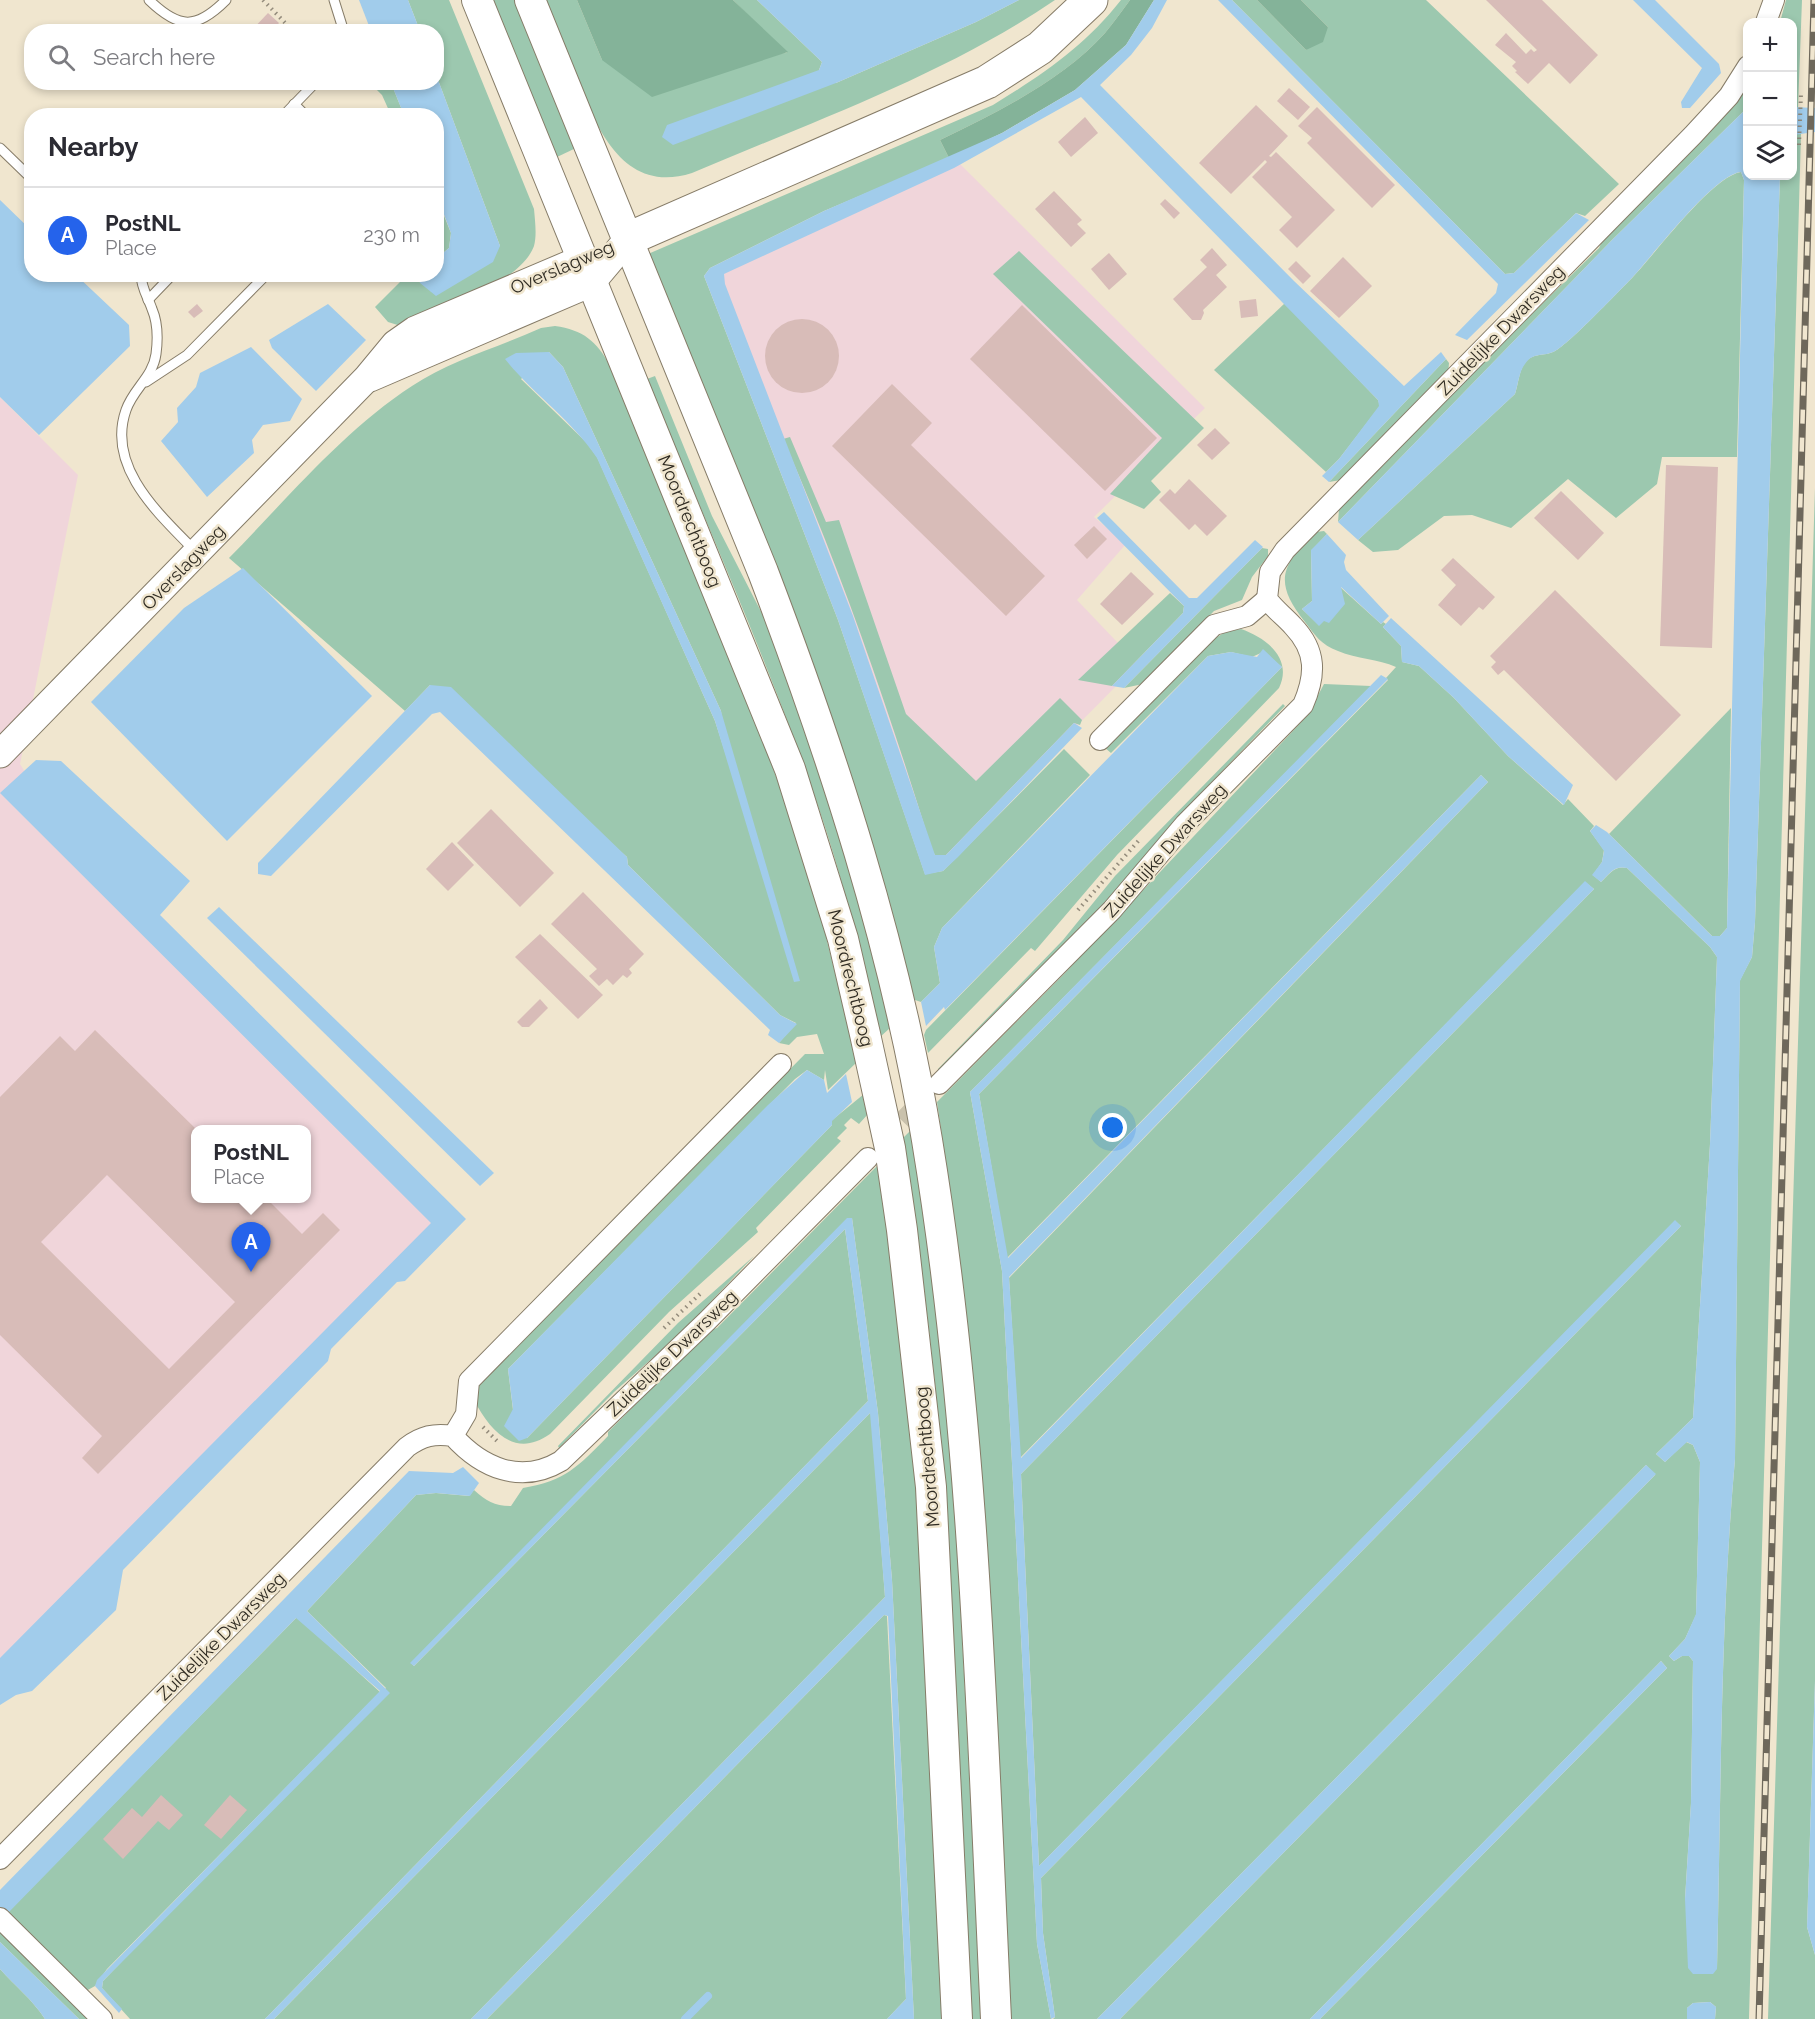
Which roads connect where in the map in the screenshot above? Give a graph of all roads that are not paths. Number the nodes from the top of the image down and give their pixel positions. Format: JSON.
{"nodes":[{"id":1,"x":149,"y":0,"type":"edge"},
{"id":2,"x":226,"y":0,"type":"edge"},
{"id":3,"x":334,"y":0,"type":"edge"},
{"id":4,"x":477,"y":0,"type":"edge"},
{"id":5,"x":530,"y":0,"type":"edge"},
{"id":6,"x":1091,"y":0,"type":"edge"},
{"id":7,"x":1774,"y":0,"type":"edge"},
{"id":8,"x":1767,"y":18,"type":"edge"},
{"id":9,"x":342,"y":24,"type":"edge"},
{"id":10,"x":1744,"y":72,"type":"edge"},
{"id":11,"x":308,"y":90,"type":"edge"},
{"id":12,"x":294,"y":104,"type":"junction"},
{"id":13,"x":290,"y":108,"type":"edge"},
{"id":14,"x":298,"y":108,"type":"edge"},
{"id":15,"x":0,"y":148,"type":"edge"},
{"id":16,"x":24,"y":171,"type":"edge"},
{"id":17,"x":628,"y":239,"type":"junction"},
{"id":18,"x":587,"y":271,"type":"junction"},
{"id":19,"x":143,"y":282,"type":"edge"},
{"id":20,"x":165,"y":282,"type":"edge"},
{"id":21,"x":259,"y":282,"type":"edge"},
{"id":22,"x":148,"y":300,"type":"junction"},
{"id":23,"x":142,"y":384,"type":"junction"},
{"id":24,"x":197,"y":553,"type":"junction"},
{"id":25,"x":1267,"y":599,"type":"junction"},
{"id":26,"x":1100,"y":740,"type":"dead end"},
{"id":27,"x":0,"y":753,"type":"edge"},
{"id":28,"x":781,"y":1064,"type":"dead end"},
{"id":29,"x":939,"y":1084,"type":"tunnel mouth"},
{"id":30,"x":868,"y":1158,"type":"tunnel mouth"},
{"id":31,"x":453,"y":1436,"type":"junction"},
{"id":32,"x":0,"y":1859,"type":"edge"},
{"id":33,"x":0,"y":1918,"type":"edge"},
{"id":34,"x":102,"y":2019,"type":"edge"},
{"id":35,"x":957,"y":2019,"type":"edge"},
{"id":36,"x":996,"y":2019,"type":"edge"}],
"edges":[{"from":1,"to":2,"type":"lane"},
{"from":3,"to":9,"type":"lane"},
{"from":4,"to":18,"type":"main road","name":"Moordrechtboog"},
{"from":5,"to":17,"type":"main road"},
{"from":6,"to":17,"type":"highway"},
{"from":7,"to":8,"type":"street"},
{"from":10,"to":25,"type":"street","name":"Zuidelijke Dwarsweg"},
{"from":11,"to":12,"type":"lane"},
{"from":12,"to":13,"type":"lane"},
{"from":12,"to":14,"type":"lane"},
{"from":15,"to":16,"type":"lane"},
{"from":17,"to":18,"type":"main road","name":"Overslagweg"},
{"from":17,"to":36,"type":"main road"},
{"from":18,"to":24,"type":"street","name":"Overslagweg"},
{"from":18,"to":35,"type":"main road","name":"Moordrechtboog"},
{"from":19,"to":22,"type":"lane"},
{"from":20,"to":22,"type":"lane"},
{"from":21,"to":23,"type":"lane"},
{"from":22,"to":23,"type":"lane"},
{"from":23,"to":24,"type":"lane"},
{"from":24,"to":27,"type":"street","name":"Overslagweg"},
{"from":25,"to":26,"type":"street"},
{"from":25,"to":29,"type":"street","name":"Zuidelijke Dwarsweg"},
{"from":28,"to":31,"type":"street"},
{"from":30,"to":31,"type":"street","name":"Zuidelijke Dwarsweg"},
{"from":31,"to":32,"type":"street","name":"Zuidelijke Dwarsweg"},
{"from":33,"to":34,"type":"street"}]}
